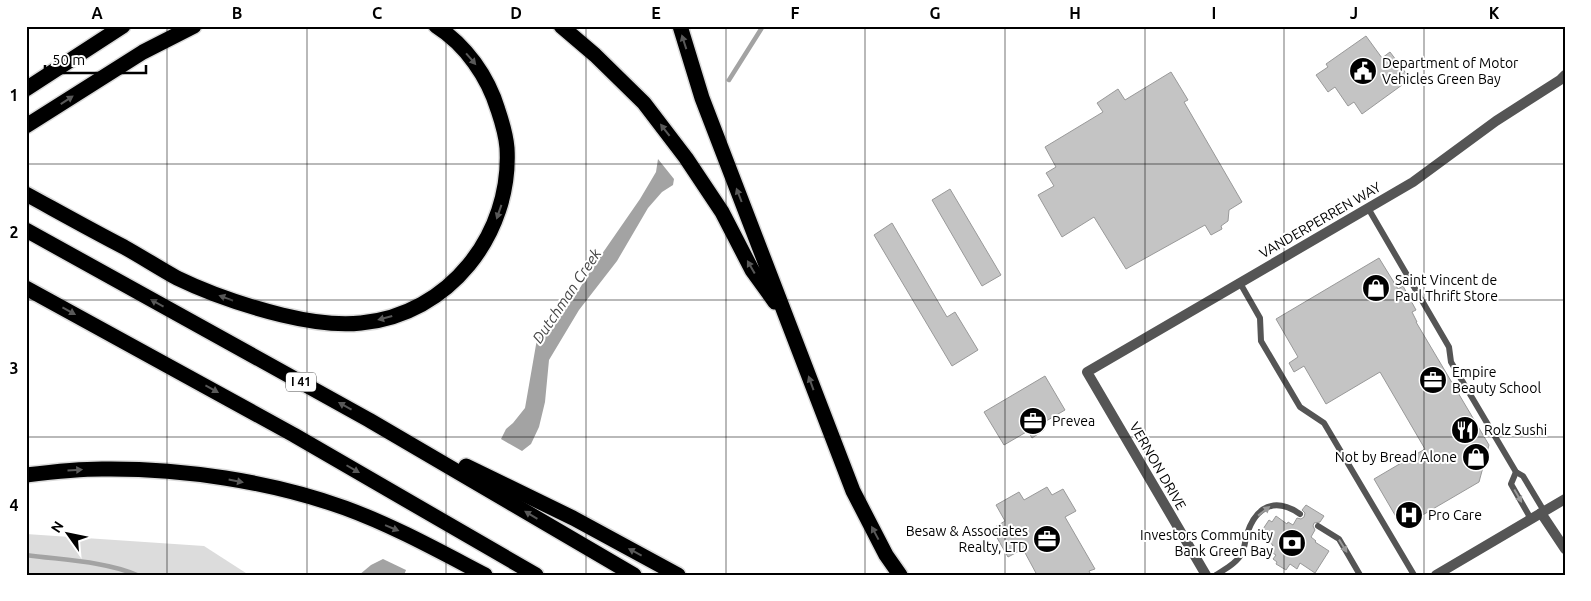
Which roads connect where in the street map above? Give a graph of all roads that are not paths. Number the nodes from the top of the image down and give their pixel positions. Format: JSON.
{"nodes":[{"id":1,"x":123,"y":26,"type":"edge"},
{"id":2,"x":194,"y":26,"type":"edge"},
{"id":3,"x":436,"y":26,"type":"edge"},
{"id":4,"x":561,"y":26,"type":"edge"},
{"id":5,"x":680,"y":26,"type":"edge"},
{"id":6,"x":1563,"y":78,"type":"edge"},
{"id":7,"x":26,"y":89,"type":"edge"},
{"id":8,"x":26,"y":126,"type":"edge"},
{"id":9,"x":26,"y":194,"type":"edge"},
{"id":10,"x":1368,"y":208,"type":"junction"},
{"id":11,"x":26,"y":230,"type":"edge"},
{"id":12,"x":1240,"y":283,"type":"junction"},
{"id":13,"x":26,"y":288,"type":"edge"},
{"id":14,"x":788,"y":322,"type":"junction"},
{"id":15,"x":1087,"y":372,"type":"joint"},
{"id":16,"x":369,"y":420,"type":"junction"},
{"id":17,"x":1516,"y":472,"type":"junction"},
{"id":18,"x":26,"y":475,"type":"edge"},
{"id":19,"x":1565,"y":499,"type":"edge"},
{"id":20,"x":1543,"y":512,"type":"junction"},
{"id":21,"x":1300,"y":514,"type":"dead end"},
{"id":22,"x":1531,"y":519,"type":"junction"},
{"id":23,"x":1318,"y":526,"type":"dead end"},
{"id":24,"x":1565,"y":548,"type":"edge"},
{"id":25,"x":485,"y":575,"type":"edge"},
{"id":26,"x":536,"y":575,"type":"edge"},
{"id":27,"x":634,"y":575,"type":"edge"},
{"id":28,"x":678,"y":575,"type":"edge"},
{"id":29,"x":900,"y":575,"type":"edge"},
{"id":30,"x":1206,"y":575,"type":"edge"},
{"id":31,"x":1216,"y":575,"type":"edge"},
{"id":32,"x":1360,"y":575,"type":"edge"},
{"id":33,"x":1414,"y":575,"type":"edge"},
{"id":34,"x":1436,"y":575,"type":"edge"}],
"edges":[{"from":1,"to":7,"type":"highway"},
{"from":8,"to":2,"type":"highway","one_way":true},
{"from":3,"to":9,"type":"highway","one_way":true},
{"from":14,"to":4,"type":"highway","one_way":true},
{"from":14,"to":5,"type":"highway","one_way":true},
{"from":6,"to":10,"type":"street","name":"VANDERPERREN WAY"},
{"from":10,"to":12,"type":"street","name":"VANDERPERREN WAY"},
{"from":10,"to":17,"type":"lane"},
{"from":16,"to":11,"type":"highway","number":"I 41","one_way":true},
{"from":12,"to":15,"type":"street","name":"VANDERPERREN WAY"},
{"from":12,"to":33,"type":"lane"},
{"from":13,"to":26,"type":"highway","one_way":true},
{"from":29,"to":14,"type":"highway","one_way":true},
{"from":15,"to":30,"type":"street","name":"VERNON DRIVE"},
{"from":27,"to":16,"type":"highway","number":"I 41","one_way":true},
{"from":28,"to":16,"type":"highway","one_way":true},
{"from":17,"to":20,"type":"lane"},
{"from":17,"to":22,"type":"lane","one_way":true},
{"from":18,"to":25,"type":"highway","one_way":true},
{"from":19,"to":20,"type":"street"},
{"from":20,"to":22,"type":"street"},
{"from":20,"to":24,"type":"street"},
{"from":31,"to":21,"type":"lane","one_way":true},
{"from":22,"to":34,"type":"street"},
{"from":23,"to":32,"type":"lane","one_way":true}]}
